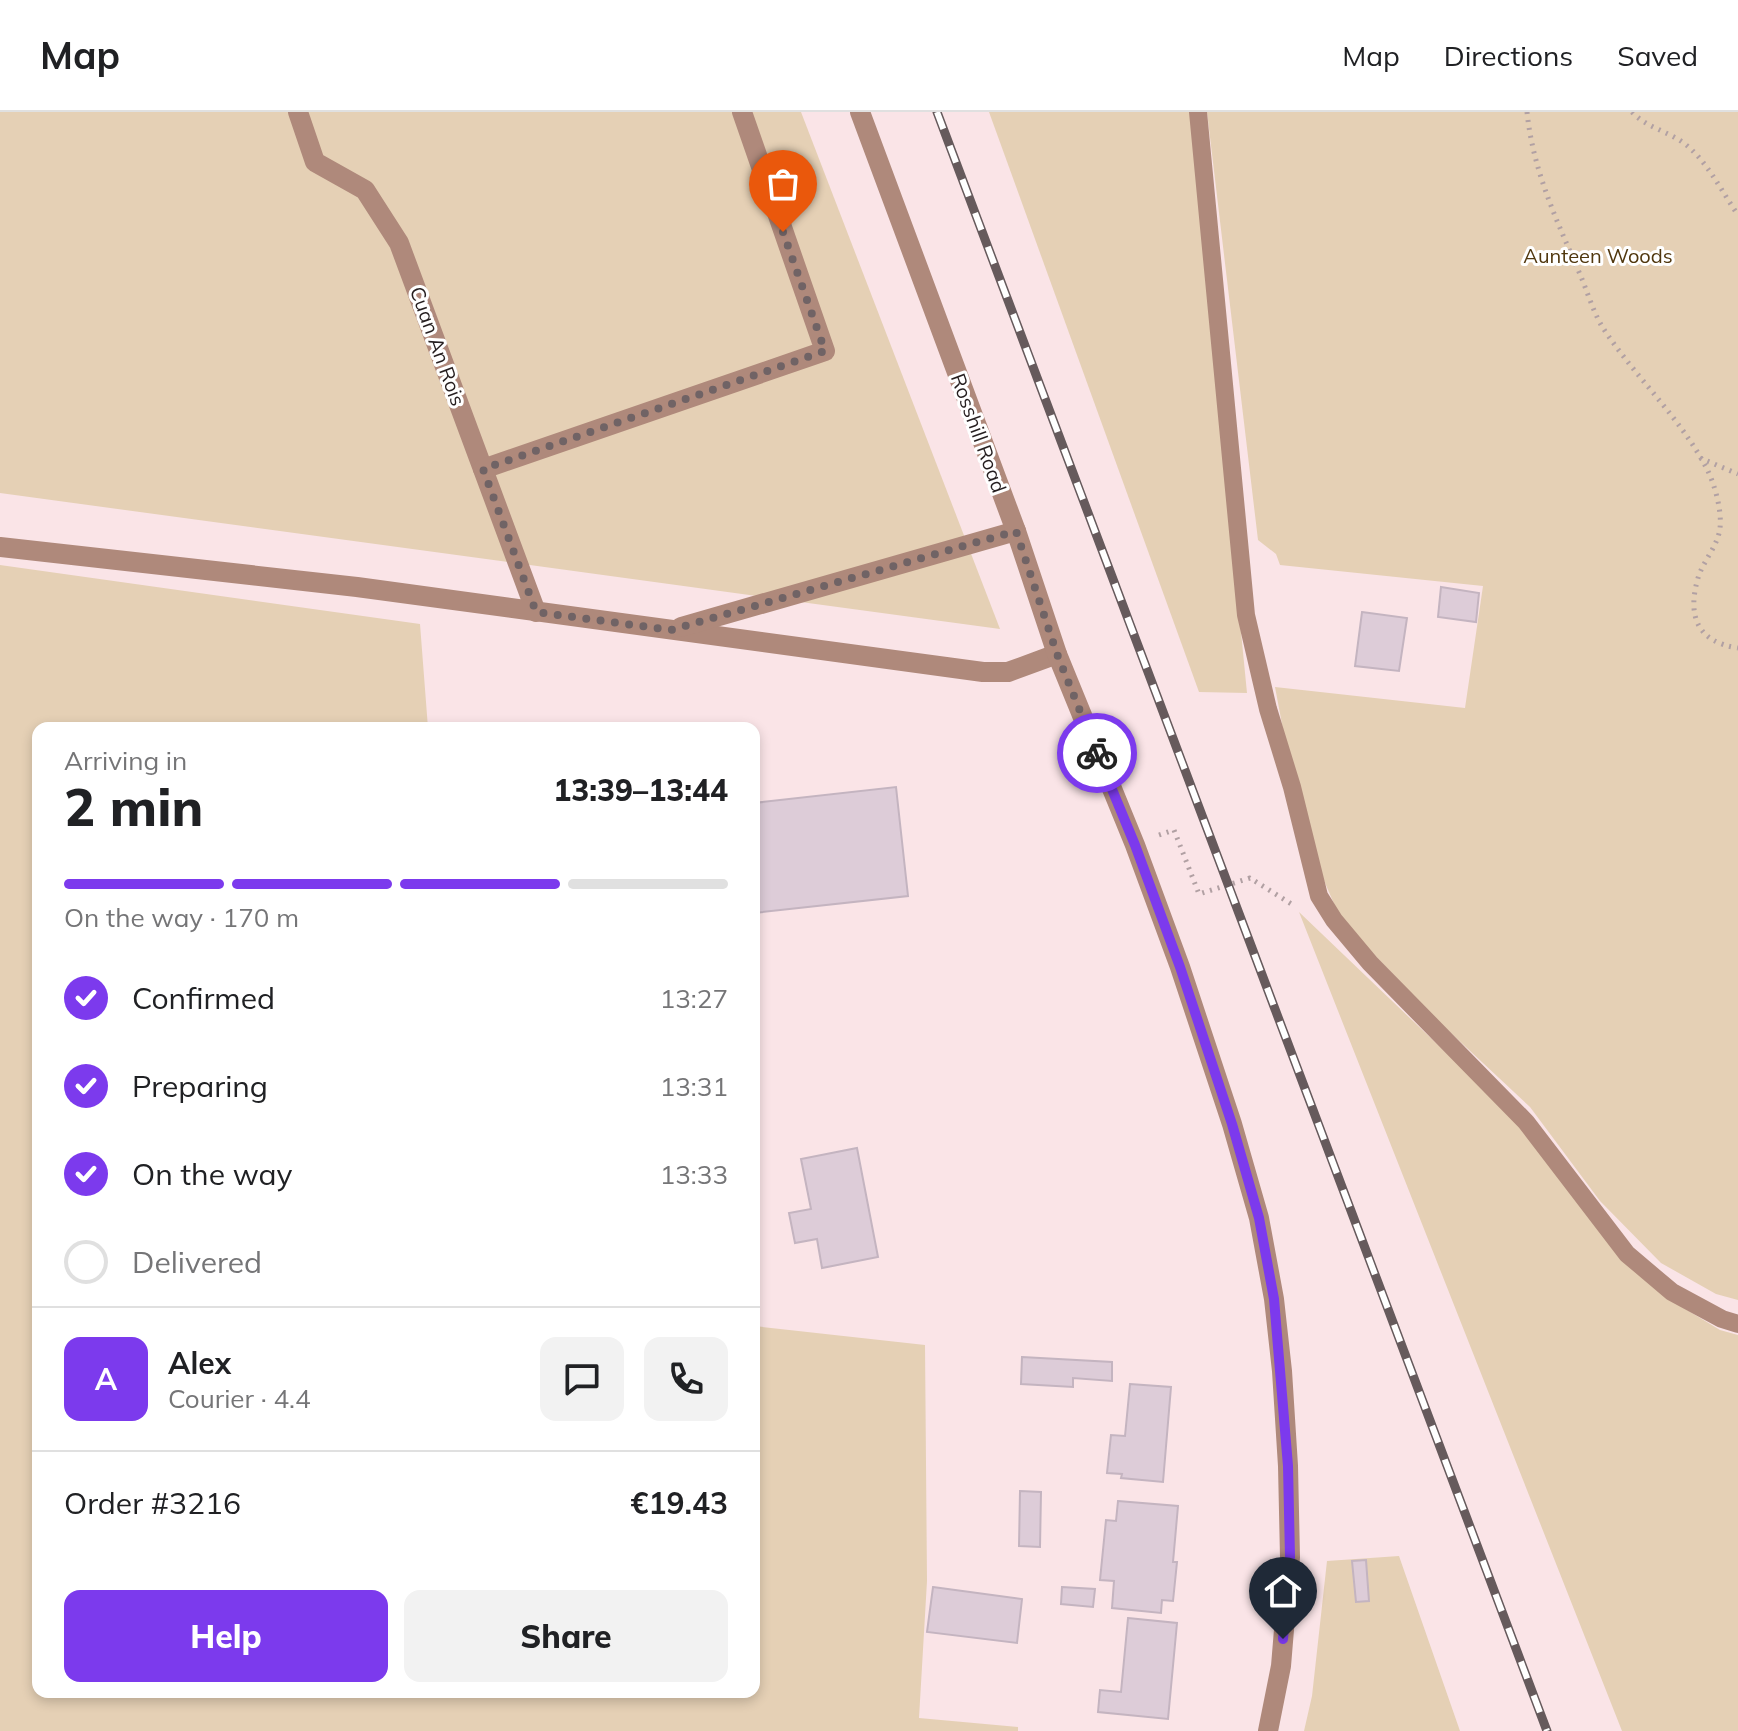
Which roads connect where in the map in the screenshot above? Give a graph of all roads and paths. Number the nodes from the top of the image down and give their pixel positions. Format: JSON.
{"nodes":[{"id":1,"x":298,"y":112,"type":"edge"},
{"id":2,"x":742,"y":112,"type":"edge"},
{"id":3,"x":860,"y":112,"type":"edge"},
{"id":4,"x":1198,"y":112,"type":"edge"},
{"id":5,"x":1527,"y":112,"type":"edge"},
{"id":6,"x":1632,"y":112,"type":"edge"},
{"id":7,"x":1738,"y":215,"type":"edge"},
{"id":8,"x":1699,"y":457,"type":"junction"},
{"id":9,"x":483,"y":469,"type":"junction"},
{"id":10,"x":1738,"y":474,"type":"edge"},
{"id":11,"x":1016,"y":531,"type":"junction"},
{"id":12,"x":0,"y":547,"type":"edge"},
{"id":13,"x":536,"y":612,"type":"junction"},
{"id":14,"x":671,"y":630,"type":"junction"},
{"id":15,"x":1738,"y":648,"type":"edge"},
{"id":16,"x":1057,"y":654,"type":"junction"},
{"id":17,"x":1135,"y":845,"type":"junction"},
{"id":18,"x":1319,"y":896,"type":"junction"},
{"id":19,"x":1738,"y":1324,"type":"edge"},
{"id":20,"x":1268,"y":1731,"type":"edge"}],
"edges":[{"from":1,"to":9,"type":"street","name":"Cuan An Rois"},
{"from":2,"to":9,"type":"street"},
{"from":3,"to":11,"type":"street","name":"Rosshill Road"},
{"from":4,"to":18,"type":"lane"},
{"from":5,"to":8,"type":"path"},
{"from":6,"to":7,"type":"path"},
{"from":8,"to":10,"type":"path"},
{"from":8,"to":15,"type":"path"},
{"from":9,"to":13,"type":"street","name":"Cuan An Rois"},
{"from":11,"to":14,"type":"street"},
{"from":11,"to":16,"type":"street","name":"Rosshill Road"},
{"from":12,"to":13,"type":"street"},
{"from":13,"to":14,"type":"street"},
{"from":14,"to":16,"type":"street"},
{"from":16,"to":17,"type":"street","name":"Rosshill Road"},
{"from":17,"to":18,"type":"path"},
{"from":17,"to":20,"type":"street","name":"Rosshill Road"},
{"from":18,"to":19,"type":"lane"}]}
